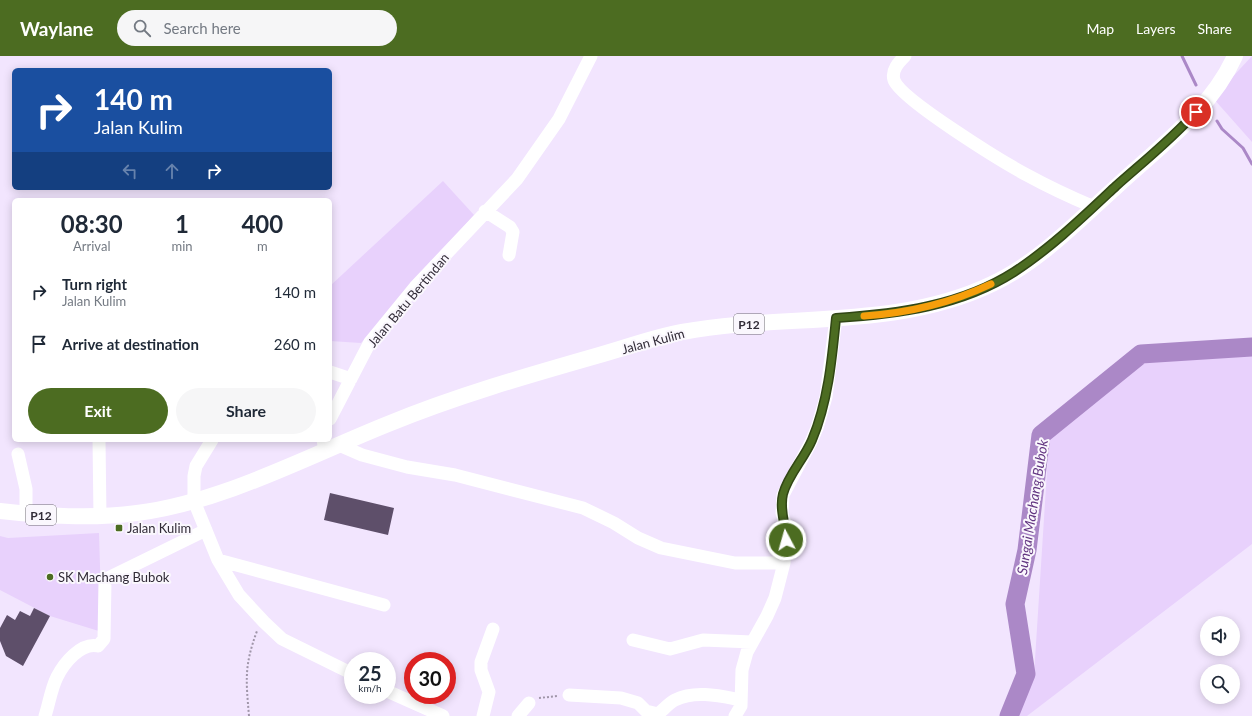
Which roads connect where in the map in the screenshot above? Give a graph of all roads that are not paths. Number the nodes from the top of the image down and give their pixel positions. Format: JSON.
{"nodes":[{"id":1,"x":591,"y":56,"type":"edge"},
{"id":2,"x":905,"y":56,"type":"edge"},
{"id":3,"x":1235,"y":56,"type":"edge"},
{"id":4,"x":1094,"y":207,"type":"junction"},
{"id":5,"x":485,"y":211,"type":"junction"},
{"id":6,"x":509,"y":255,"type":"dead end"},
{"id":7,"x":836,"y":318,"type":"junction"},
{"id":8,"x":332,"y":373,"type":"edge"},
{"id":9,"x":351,"y":379,"type":"junction"},
{"id":10,"x":332,"y":415,"type":"edge"},
{"id":11,"x":99,"y":442,"type":"edge"},
{"id":12,"x":211,"y":442,"type":"edge"},
{"id":13,"x":329,"y":445,"type":"edge"},
{"id":14,"x":18,"y":454,"type":"dead end"},
{"id":15,"x":194,"y":501,"type":"junction"},
{"id":16,"x":0,"y":511,"type":"edge"},
{"id":17,"x":26,"y":514,"type":"junction"},
{"id":18,"x":100,"y":517,"type":"junction"},
{"id":19,"x":206,"y":530,"type":"junction"},
{"id":20,"x":218,"y":560,"type":"junction"},
{"id":21,"x":784,"y":563,"type":"junction"},
{"id":22,"x":384,"y":605,"type":"dead end"},
{"id":23,"x":493,"y":629,"type":"dead end"},
{"id":24,"x":633,"y":640,"type":"dead end"},
{"id":25,"x":752,"y":642,"type":"junction"},
{"id":26,"x":344,"y":670,"type":"edge"},
{"id":27,"x":396,"y":695,"type":"edge"},
{"id":28,"x":569,"y":695,"type":"road end"},
{"id":29,"x":741,"y":700,"type":"junction"},
{"id":30,"x":529,"y":703,"type":"road end"},
{"id":31,"x":45,"y":716,"type":"edge"},
{"id":32,"x":443,"y":716,"type":"edge"},
{"id":33,"x":483,"y":716,"type":"edge"},
{"id":34,"x":518,"y":716,"type":"edge"},
{"id":35,"x":736,"y":716,"type":"edge"}],
"edges":[{"from":1,"to":5,"type":"street","name":"Jalan Batu Bertindan"},
{"from":2,"to":4,"type":"street"},
{"from":3,"to":4,"type":"main road","name":"Jalan Kulim","number":"P12"},
{"from":4,"to":7,"type":"main road","name":"Jalan Kulim","number":"P12"},
{"from":5,"to":6,"type":"street"},
{"from":5,"to":9,"type":"street","name":"Jalan Batu Bertindan"},
{"from":7,"to":13,"type":"main road","name":"Jalan Kulim","number":"P12"},
{"from":7,"to":21,"type":"street"},
{"from":8,"to":9,"type":"street"},
{"from":9,"to":10,"type":"street","name":"Jalan Batu Bertindan"},
{"from":11,"to":18,"type":"street"},
{"from":12,"to":15,"type":"street"},
{"from":13,"to":15,"type":"main road","name":"Jalan Kulim","number":"P12"},
{"from":13,"to":21,"type":"street"},
{"from":14,"to":17,"type":"street"},
{"from":15,"to":18,"type":"main road","name":"Jalan Kulim","number":"P12"},
{"from":15,"to":19,"type":"street"},
{"from":16,"to":17,"type":"main road","name":"Jalan Kulim","number":"P12"},
{"from":17,"to":18,"type":"main road","name":"Jalan Kulim","number":"P12"},
{"from":19,"to":20,"type":"street"},
{"from":19,"to":31,"type":"street"},
{"from":20,"to":22,"type":"street"},
{"from":20,"to":26,"type":"street"},
{"from":21,"to":25,"type":"street"},
{"from":23,"to":33,"type":"street"},
{"from":24,"to":25,"type":"street"},
{"from":25,"to":29,"type":"street"},
{"from":27,"to":32,"type":"street"},
{"from":28,"to":29,"type":"street"},
{"from":29,"to":35,"type":"street"},
{"from":30,"to":34,"type":"street"}]}
